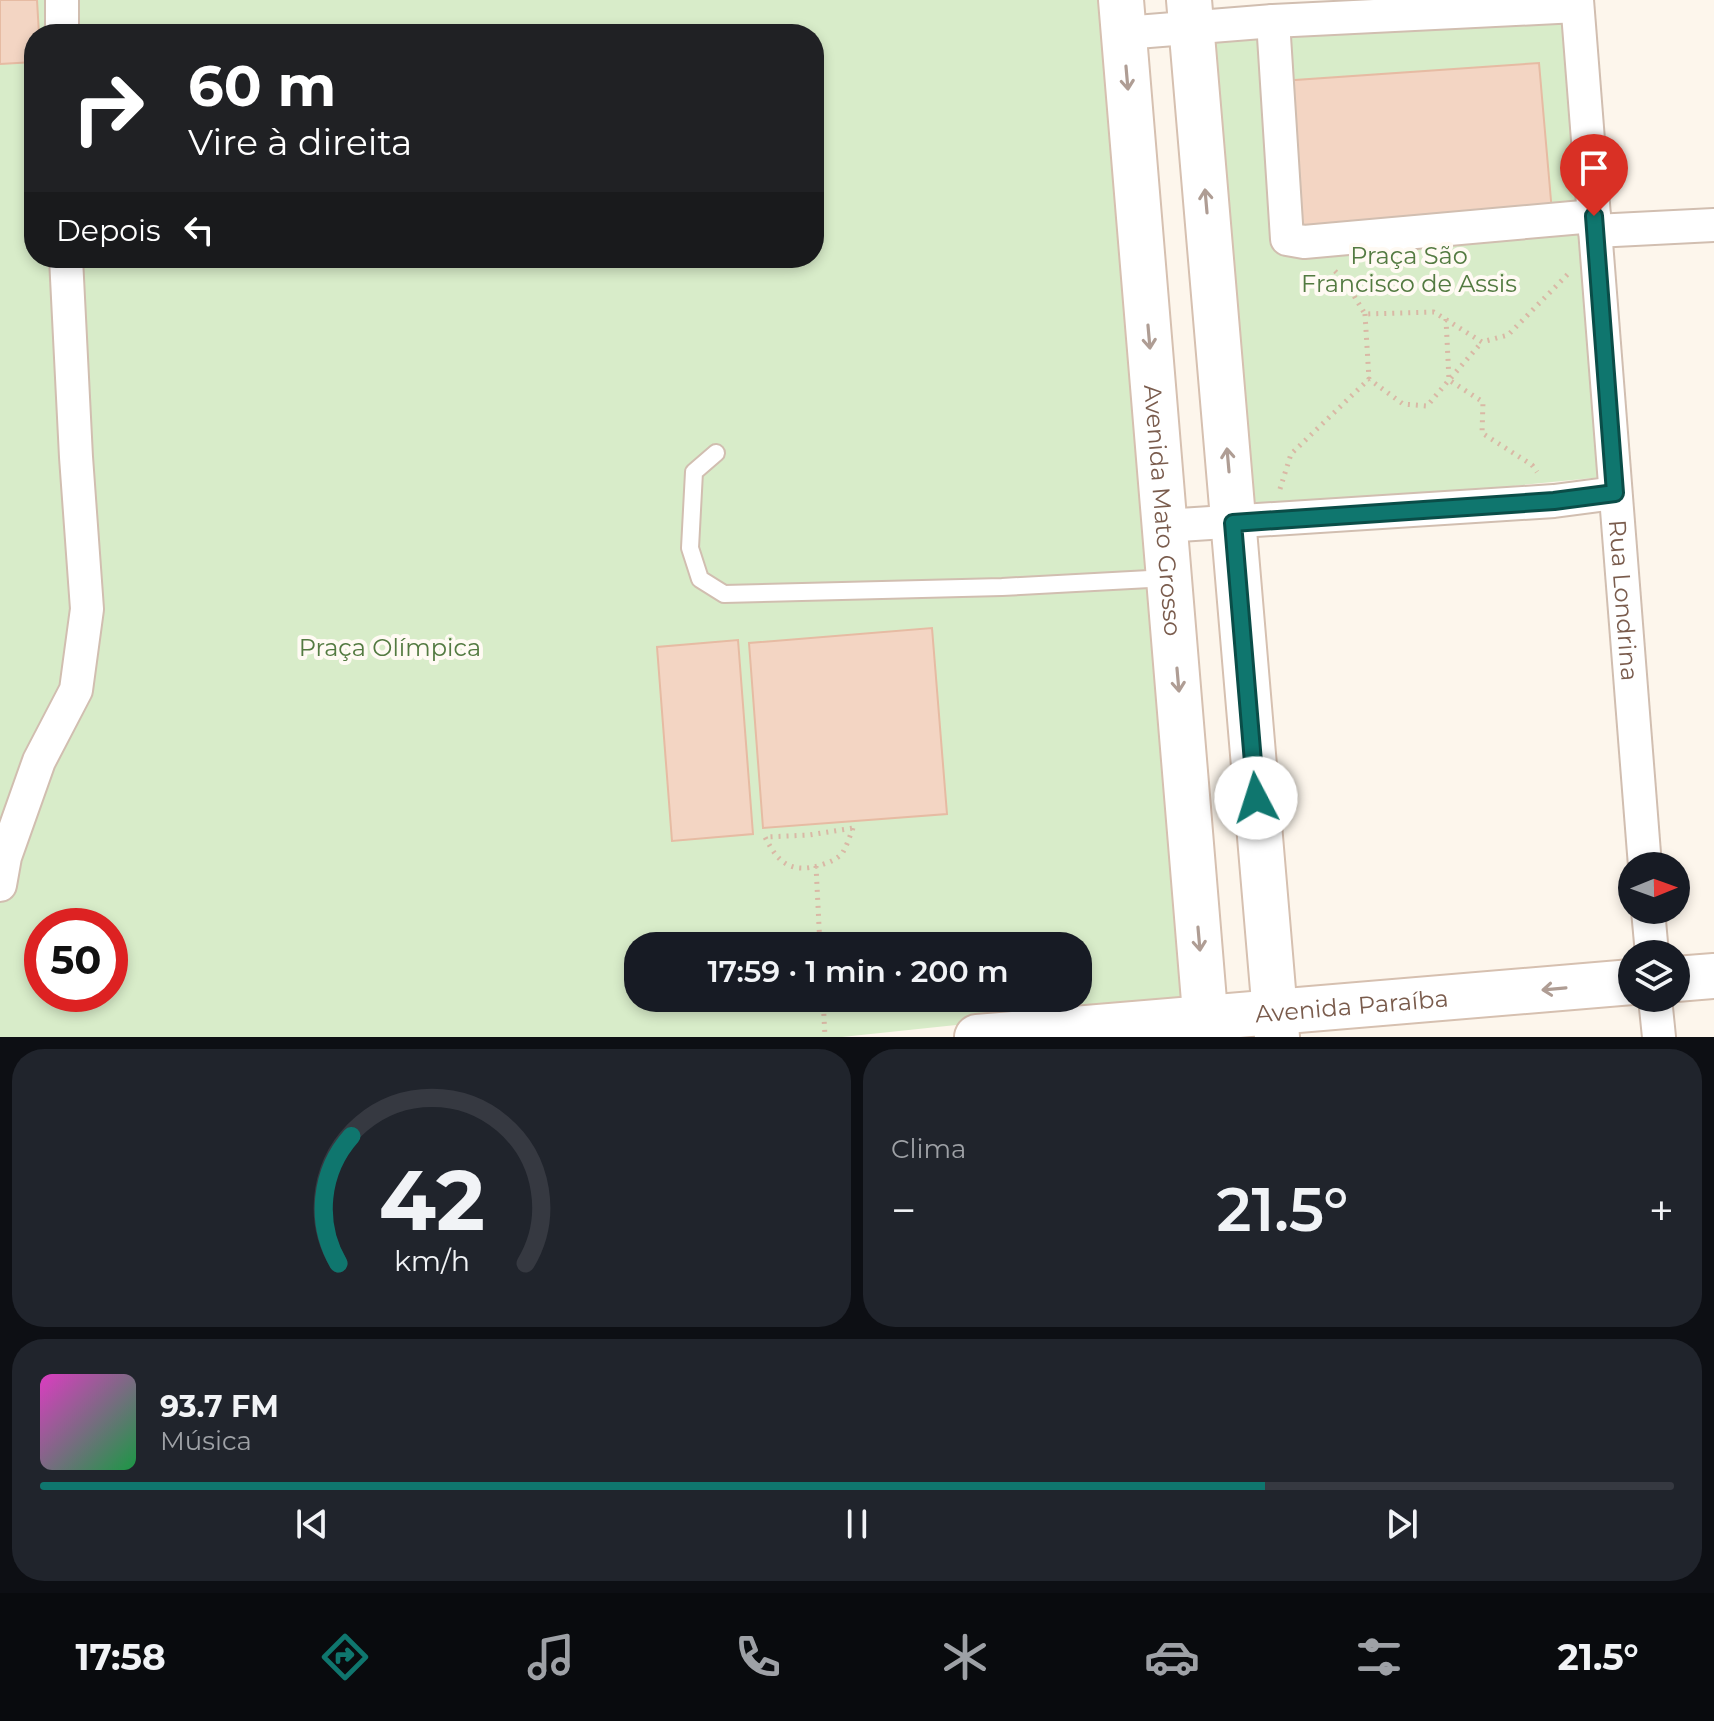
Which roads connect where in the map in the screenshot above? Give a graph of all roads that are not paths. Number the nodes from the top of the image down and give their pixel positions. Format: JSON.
{"nodes":[{"id":1,"x":62,"y":0,"type":"edge"},
{"id":2,"x":1577,"y":3,"type":"edge"},
{"id":3,"x":1190,"y":14,"type":"edge"},
{"id":4,"x":1122,"y":16,"type":"edge"},
{"id":5,"x":1273,"y":21,"type":"junction"},
{"id":6,"x":62,"y":24,"type":"edge"},
{"id":7,"x":1714,"y":225,"type":"edge"},
{"id":8,"x":1595,"y":230,"type":"junction"},
{"id":9,"x":67,"y":268,"type":"edge"},
{"id":10,"x":716,"y":453,"type":"dead end"},
{"id":11,"x":1615,"y":493,"type":"junction"},
{"id":12,"x":1252,"y":522,"type":"junction"},
{"id":13,"x":1164,"y":526,"type":"junction"},
{"id":14,"x":1170,"y":578,"type":"junction"},
{"id":15,"x":1644,"y":852,"type":"edge"},
{"id":16,"x":0,"y":885,"type":"edge"},
{"id":17,"x":1714,"y":976,"type":"edge"},
{"id":18,"x":1690,"y":978,"type":"edge"},
{"id":19,"x":1618,"y":984,"type":"edge"},
{"id":20,"x":1656,"y":1012,"type":"edge"},
{"id":21,"x":1276,"y":1024,"type":"edge"},
{"id":22,"x":1206,"y":1028,"type":"edge"},
{"id":23,"x":977,"y":1037,"type":"edge"},
{"id":24,"x":1659,"y":1037,"type":"edge"}],
"edges":[{"from":1,"to":6,"type":"street"},
{"from":2,"to":5,"type":"street"},
{"from":2,"to":8,"type":"street","name":"Rua Londrina"},
{"from":3,"to":4,"type":"street"},
{"from":3,"to":5,"type":"street"},
{"from":12,"to":3,"type":"main road","one_way":true},
{"from":4,"to":13,"type":"main road","name":"Avenida Mato Grosso","one_way":true},
{"from":5,"to":8,"type":"street"},
{"from":7,"to":8,"type":"street"},
{"from":8,"to":11,"type":"street","name":"Rua Londrina"},
{"from":9,"to":16,"type":"street"},
{"from":10,"to":14,"type":"lane"},
{"from":11,"to":12,"type":"street"},
{"from":11,"to":15,"type":"street","name":"Rua Londrina"},
{"from":12,"to":13,"type":"street"},
{"from":12,"to":21,"type":"main road"},
{"from":13,"to":14,"type":"main road","name":"Avenida Mato Grosso"},
{"from":14,"to":22,"type":"main road","name":"Avenida Mato Grosso","one_way":true},
{"from":17,"to":18,"type":"main road"},
{"from":19,"to":21,"type":"main road","name":"Avenida Paraíba","one_way":true},
{"from":20,"to":24,"type":"street"},
{"from":21,"to":22,"type":"main road","name":"Avenida Paraíba"},
{"from":22,"to":23,"type":"main road","name":"Avenida Paraíba"}]}
